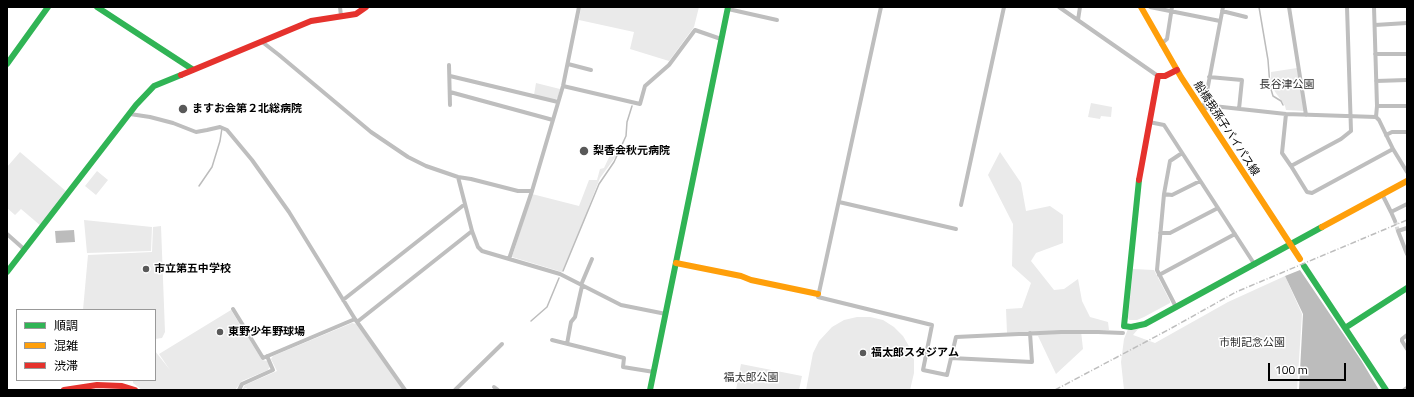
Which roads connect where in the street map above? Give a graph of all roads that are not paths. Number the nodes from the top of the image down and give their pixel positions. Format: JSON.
{"nodes":[{"id":1,"x":48,"y":7,"type":"edge"},
{"id":2,"x":98,"y":7,"type":"edge"},
{"id":3,"x":340,"y":7,"type":"edge"},
{"id":4,"x":366,"y":7,"type":"edge"},
{"id":5,"x":579,"y":7,"type":"edge"},
{"id":6,"x":881,"y":7,"type":"edge"},
{"id":7,"x":1004,"y":7,"type":"edge"},
{"id":8,"x":1059,"y":7,"type":"edge"},
{"id":9,"x":1080,"y":7,"type":"edge"},
{"id":10,"x":1150,"y":7,"type":"edge"},
{"id":11,"x":1289,"y":7,"type":"edge"},
{"id":12,"x":1347,"y":7,"type":"edge"},
{"id":13,"x":1374,"y":7,"type":"edge"},
{"id":14,"x":728,"y":8,"type":"edge"},
{"id":15,"x":1141,"y":9,"type":"edge"},
{"id":16,"x":1172,"y":9,"type":"edge"},
{"id":17,"x":1223,"y":9,"type":"edge"},
{"id":18,"x":342,"y":16,"type":"junction"},
{"id":19,"x":1246,"y":17,"type":"dead end"},
{"id":20,"x":777,"y":20,"type":"dead end"},
{"id":21,"x":1078,"y":20,"type":"junction"},
{"id":22,"x":1220,"y":21,"type":"junction"},
{"id":23,"x":1407,"y":24,"type":"edge"},
{"id":24,"x":1375,"y":25,"type":"junction"},
{"id":25,"x":721,"y":39,"type":"junction"},
{"id":26,"x":261,"y":41,"type":"junction"},
{"id":27,"x":1161,"y":44,"type":"junction"},
{"id":28,"x":1375,"y":54,"type":"junction"},
{"id":29,"x":1407,"y":54,"type":"edge"},
{"id":30,"x":7,"y":64,"type":"edge"},
{"id":31,"x":568,"y":64,"type":"junction"},
{"id":32,"x":449,"y":65,"type":"dead end"},
{"id":33,"x":192,"y":69,"type":"junction"},
{"id":34,"x":591,"y":70,"type":"dead end"},
{"id":35,"x":1177,"y":70,"type":"junction"},
{"id":36,"x":450,"y":76,"type":"junction"},
{"id":37,"x":1158,"y":76,"type":"junction"},
{"id":38,"x":1209,"y":77,"type":"junction"},
{"id":39,"x":1376,"y":80,"type":"junction"},
{"id":40,"x":1407,"y":80,"type":"edge"},
{"id":41,"x":563,"y":86,"type":"junction"},
{"id":42,"x":450,"y":92,"type":"junction"},
{"id":43,"x":558,"y":102,"type":"junction"},
{"id":44,"x":450,"y":105,"type":"dead end"},
{"id":45,"x":1377,"y":106,"type":"junction"},
{"id":46,"x":1407,"y":106,"type":"edge"},
{"id":47,"x":1202,"y":109,"type":"junction"},
{"id":48,"x":1239,"y":109,"type":"junction"},
{"id":49,"x":130,"y":114,"type":"junction"},
{"id":50,"x":1286,"y":114,"type":"junction"},
{"id":51,"x":1306,"y":115,"type":"junction"},
{"id":52,"x":1350,"y":116,"type":"junction"},
{"id":53,"x":1376,"y":117,"type":"junction"},
{"id":54,"x":553,"y":120,"type":"junction"},
{"id":55,"x":1149,"y":122,"type":"junction"},
{"id":56,"x":1407,"y":132,"type":"edge"},
{"id":57,"x":1386,"y":135,"type":"junction"},
{"id":58,"x":1393,"y":149,"type":"junction"},
{"id":59,"x":1182,"y":153,"type":"junction"},
{"id":60,"x":1291,"y":166,"type":"junction"},
{"id":61,"x":1407,"y":172,"type":"edge"},
{"id":62,"x":458,"y":177,"type":"junction"},
{"id":63,"x":1200,"y":181,"type":"junction"},
{"id":64,"x":1407,"y":181,"type":"edge"},
{"id":65,"x":532,"y":191,"type":"junction"},
{"id":66,"x":1164,"y":194,"type":"junction"},
{"id":67,"x":1382,"y":194,"type":"junction"},
{"id":68,"x":839,"y":202,"type":"junction"},
{"id":69,"x":465,"y":204,"type":"junction"},
{"id":70,"x":1407,"y":204,"type":"edge"},
{"id":71,"x":961,"y":205,"type":"dead end"},
{"id":72,"x":1218,"y":208,"type":"junction"},
{"id":73,"x":1391,"y":212,"type":"junction"},
{"id":74,"x":1395,"y":221,"type":"tunnel mouth"},
{"id":75,"x":1407,"y":228,"type":"edge"},
{"id":76,"x":956,"y":229,"type":"dead end"},
{"id":77,"x":472,"y":231,"type":"junction"},
{"id":78,"x":1160,"y":233,"type":"junction"},
{"id":79,"x":7,"y":234,"type":"edge"},
{"id":80,"x":1235,"y":234,"type":"junction"},
{"id":81,"x":1290,"y":245,"type":"junction"},
{"id":82,"x":25,"y":250,"type":"junction"},
{"id":83,"x":1407,"y":252,"type":"edge"},
{"id":84,"x":509,"y":259,"type":"junction"},
{"id":85,"x":592,"y":259,"type":"dead end"},
{"id":86,"x":1300,"y":259,"type":"dead end"},
{"id":87,"x":676,"y":263,"type":"junction"},
{"id":88,"x":1255,"y":265,"type":"junction"},
{"id":89,"x":1304,"y":266,"type":"dead end"},
{"id":90,"x":7,"y":272,"type":"edge"},
{"id":91,"x":1159,"y":275,"type":"junction"},
{"id":92,"x":582,"y":285,"type":"junction"},
{"id":93,"x":1407,"y":288,"type":"edge"},
{"id":94,"x":818,"y":294,"type":"junction"},
{"id":95,"x":343,"y":300,"type":"junction"},
{"id":96,"x":1176,"y":307,"type":"junction"},
{"id":97,"x":234,"y":309,"type":"dead end"},
{"id":98,"x":666,"y":314,"type":"junction"},
{"id":99,"x":356,"y":320,"type":"junction"},
{"id":100,"x":1124,"y":326,"type":"junction"},
{"id":101,"x":1345,"y":328,"type":"junction"},
{"id":102,"x":1030,"y":334,"type":"junction"},
{"id":103,"x":1407,"y":336,"type":"edge"},
{"id":104,"x":552,"y":340,"type":"dead end"},
{"id":105,"x":502,"y":344,"type":"dead end"},
{"id":106,"x":567,"y":344,"type":"junction"},
{"id":107,"x":1407,"y":349,"type":"edge"},
{"id":108,"x":268,"y":356,"type":"junction"},
{"id":109,"x":952,"y":358,"type":"junction"},
{"id":110,"x":654,"y":372,"type":"junction"},
{"id":111,"x":494,"y":387,"type":"dead end"},
{"id":112,"x":1407,"y":388,"type":"edge"},
{"id":113,"x":64,"y":390,"type":"edge"},
{"id":114,"x":135,"y":390,"type":"edge"},
{"id":115,"x":239,"y":390,"type":"edge"},
{"id":116,"x":405,"y":390,"type":"edge"},
{"id":117,"x":455,"y":390,"type":"edge"},
{"id":118,"x":498,"y":390,"type":"edge"},
{"id":119,"x":650,"y":390,"type":"edge"},
{"id":120,"x":1386,"y":390,"type":"edge"},
{"id":121,"x":1404,"y":390,"type":"edge"}],
"edges":[{"from":1,"to":30,"type":"street"},
{"from":2,"to":33,"type":"street"},
{"from":3,"to":18,"type":"street"},
{"from":4,"to":18,"type":"street"},
{"from":5,"to":31,"type":"street"},
{"from":6,"to":68,"type":"street"},
{"from":7,"to":71,"type":"street"},
{"from":8,"to":21,"type":"street"},
{"from":9,"to":21,"type":"street"},
{"from":10,"to":15,"type":"street"},
{"from":10,"to":16,"type":"street"},
{"from":11,"to":51,"type":"street"},
{"from":12,"to":52,"type":"street"},
{"from":13,"to":24,"type":"street"},
{"from":14,"to":20,"type":"street"},
{"from":14,"to":25,"type":"street"},
{"from":15,"to":27,"type":"street","name":"船橋我孫子バイパス線"},
{"from":16,"to":22,"type":"street"},
{"from":16,"to":27,"type":"street"},
{"from":17,"to":19,"type":"street"},
{"from":17,"to":22,"type":"street"},
{"from":18,"to":26,"type":"street"},
{"from":21,"to":37,"type":"street"},
{"from":22,"to":38,"type":"street"},
{"from":23,"to":24,"type":"street"},
{"from":24,"to":28,"type":"street"},
{"from":25,"to":41,"type":"street"},
{"from":25,"to":87,"type":"street"},
{"from":26,"to":33,"type":"street"},
{"from":26,"to":62,"type":"street"},
{"from":27,"to":35,"type":"street","name":"船橋我孫子バイパス線"},
{"from":28,"to":29,"type":"street"},
{"from":28,"to":39,"type":"street"},
{"from":31,"to":34,"type":"street"},
{"from":31,"to":41,"type":"street"},
{"from":32,"to":36,"type":"street"},
{"from":33,"to":49,"type":"street"},
{"from":35,"to":37,"type":"street"},
{"from":35,"to":47,"type":"street","name":"船橋我孫子バイパス線"},
{"from":36,"to":42,"type":"street"},
{"from":36,"to":43,"type":"street"},
{"from":37,"to":55,"type":"street"},
{"from":38,"to":47,"type":"street"},
{"from":38,"to":48,"type":"street"},
{"from":39,"to":40,"type":"street"},
{"from":39,"to":45,"type":"street"},
{"from":41,"to":43,"type":"street"},
{"from":42,"to":44,"type":"street"},
{"from":42,"to":54,"type":"street"},
{"from":43,"to":54,"type":"street"},
{"from":45,"to":46,"type":"street"},
{"from":45,"to":53,"type":"street"},
{"from":47,"to":48,"type":"street"},
{"from":47,"to":81,"type":"street","name":"船橋我孫子バイパス線"},
{"from":48,"to":50,"type":"street"},
{"from":49,"to":82,"type":"street"},
{"from":49,"to":95,"type":"street"},
{"from":50,"to":51,"type":"street"},
{"from":50,"to":60,"type":"street"},
{"from":51,"to":52,"type":"street"},
{"from":52,"to":53,"type":"street"},
{"from":52,"to":60,"type":"street"},
{"from":53,"to":57,"type":"street"},
{"from":54,"to":65,"type":"street"},
{"from":55,"to":59,"type":"street"},
{"from":55,"to":100,"type":"street"},
{"from":56,"to":57,"type":"street"},
{"from":57,"to":58,"type":"street"},
{"from":58,"to":60,"type":"street"},
{"from":58,"to":61,"type":"street"},
{"from":59,"to":63,"type":"street"},
{"from":59,"to":66,"type":"street"},
{"from":62,"to":65,"type":"street"},
{"from":62,"to":69,"type":"street"},
{"from":63,"to":66,"type":"street"},
{"from":63,"to":72,"type":"street"},
{"from":64,"to":67,"type":"street"},
{"from":65,"to":84,"type":"street"},
{"from":66,"to":78,"type":"street"},
{"from":67,"to":73,"type":"street"},
{"from":67,"to":81,"type":"street"},
{"from":68,"to":76,"type":"street"},
{"from":68,"to":94,"type":"street"},
{"from":69,"to":77,"type":"street"},
{"from":69,"to":95,"type":"street"},
{"from":70,"to":73,"type":"street"},
{"from":72,"to":78,"type":"street"},
{"from":72,"to":80,"type":"street"},
{"from":73,"to":74,"type":"street"},
{"from":75,"to":83,"type":"street"},
{"from":77,"to":84,"type":"street"},
{"from":77,"to":99,"type":"street"},
{"from":78,"to":91,"type":"street"},
{"from":79,"to":82,"type":"street"},
{"from":80,"to":88,"type":"street"},
{"from":80,"to":91,"type":"street"},
{"from":81,"to":86,"type":"street","name":"船橋我孫子バイパス線"},
{"from":81,"to":88,"type":"street"},
{"from":82,"to":90,"type":"street"},
{"from":84,"to":92,"type":"street"},
{"from":85,"to":92,"type":"street"},
{"from":87,"to":94,"type":"street"},
{"from":87,"to":98,"type":"street"},
{"from":88,"to":96,"type":"street"},
{"from":89,"to":101,"type":"street"},
{"from":91,"to":96,"type":"street"},
{"from":92,"to":98,"type":"street"},
{"from":92,"to":106,"type":"street"},
{"from":93,"to":101,"type":"street"},
{"from":94,"to":109,"type":"street"},
{"from":95,"to":99,"type":"street"},
{"from":96,"to":100,"type":"street"},
{"from":97,"to":108,"type":"street"},
{"from":98,"to":110,"type":"street"},
{"from":99,"to":108,"type":"street"},
{"from":99,"to":116,"type":"street"},
{"from":100,"to":102,"type":"street"},
{"from":101,"to":120,"type":"street"},
{"from":102,"to":109,"type":"street"},
{"from":102,"to":109,"type":"street"},
{"from":103,"to":107,"type":"street"},
{"from":104,"to":106,"type":"street"},
{"from":105,"to":117,"type":"street"},
{"from":106,"to":110,"type":"street"},
{"from":108,"to":115,"type":"street"},
{"from":110,"to":119,"type":"street"},
{"from":111,"to":118,"type":"street"},
{"from":112,"to":121,"type":"street"},
{"from":113,"to":114,"type":"street"}]}
